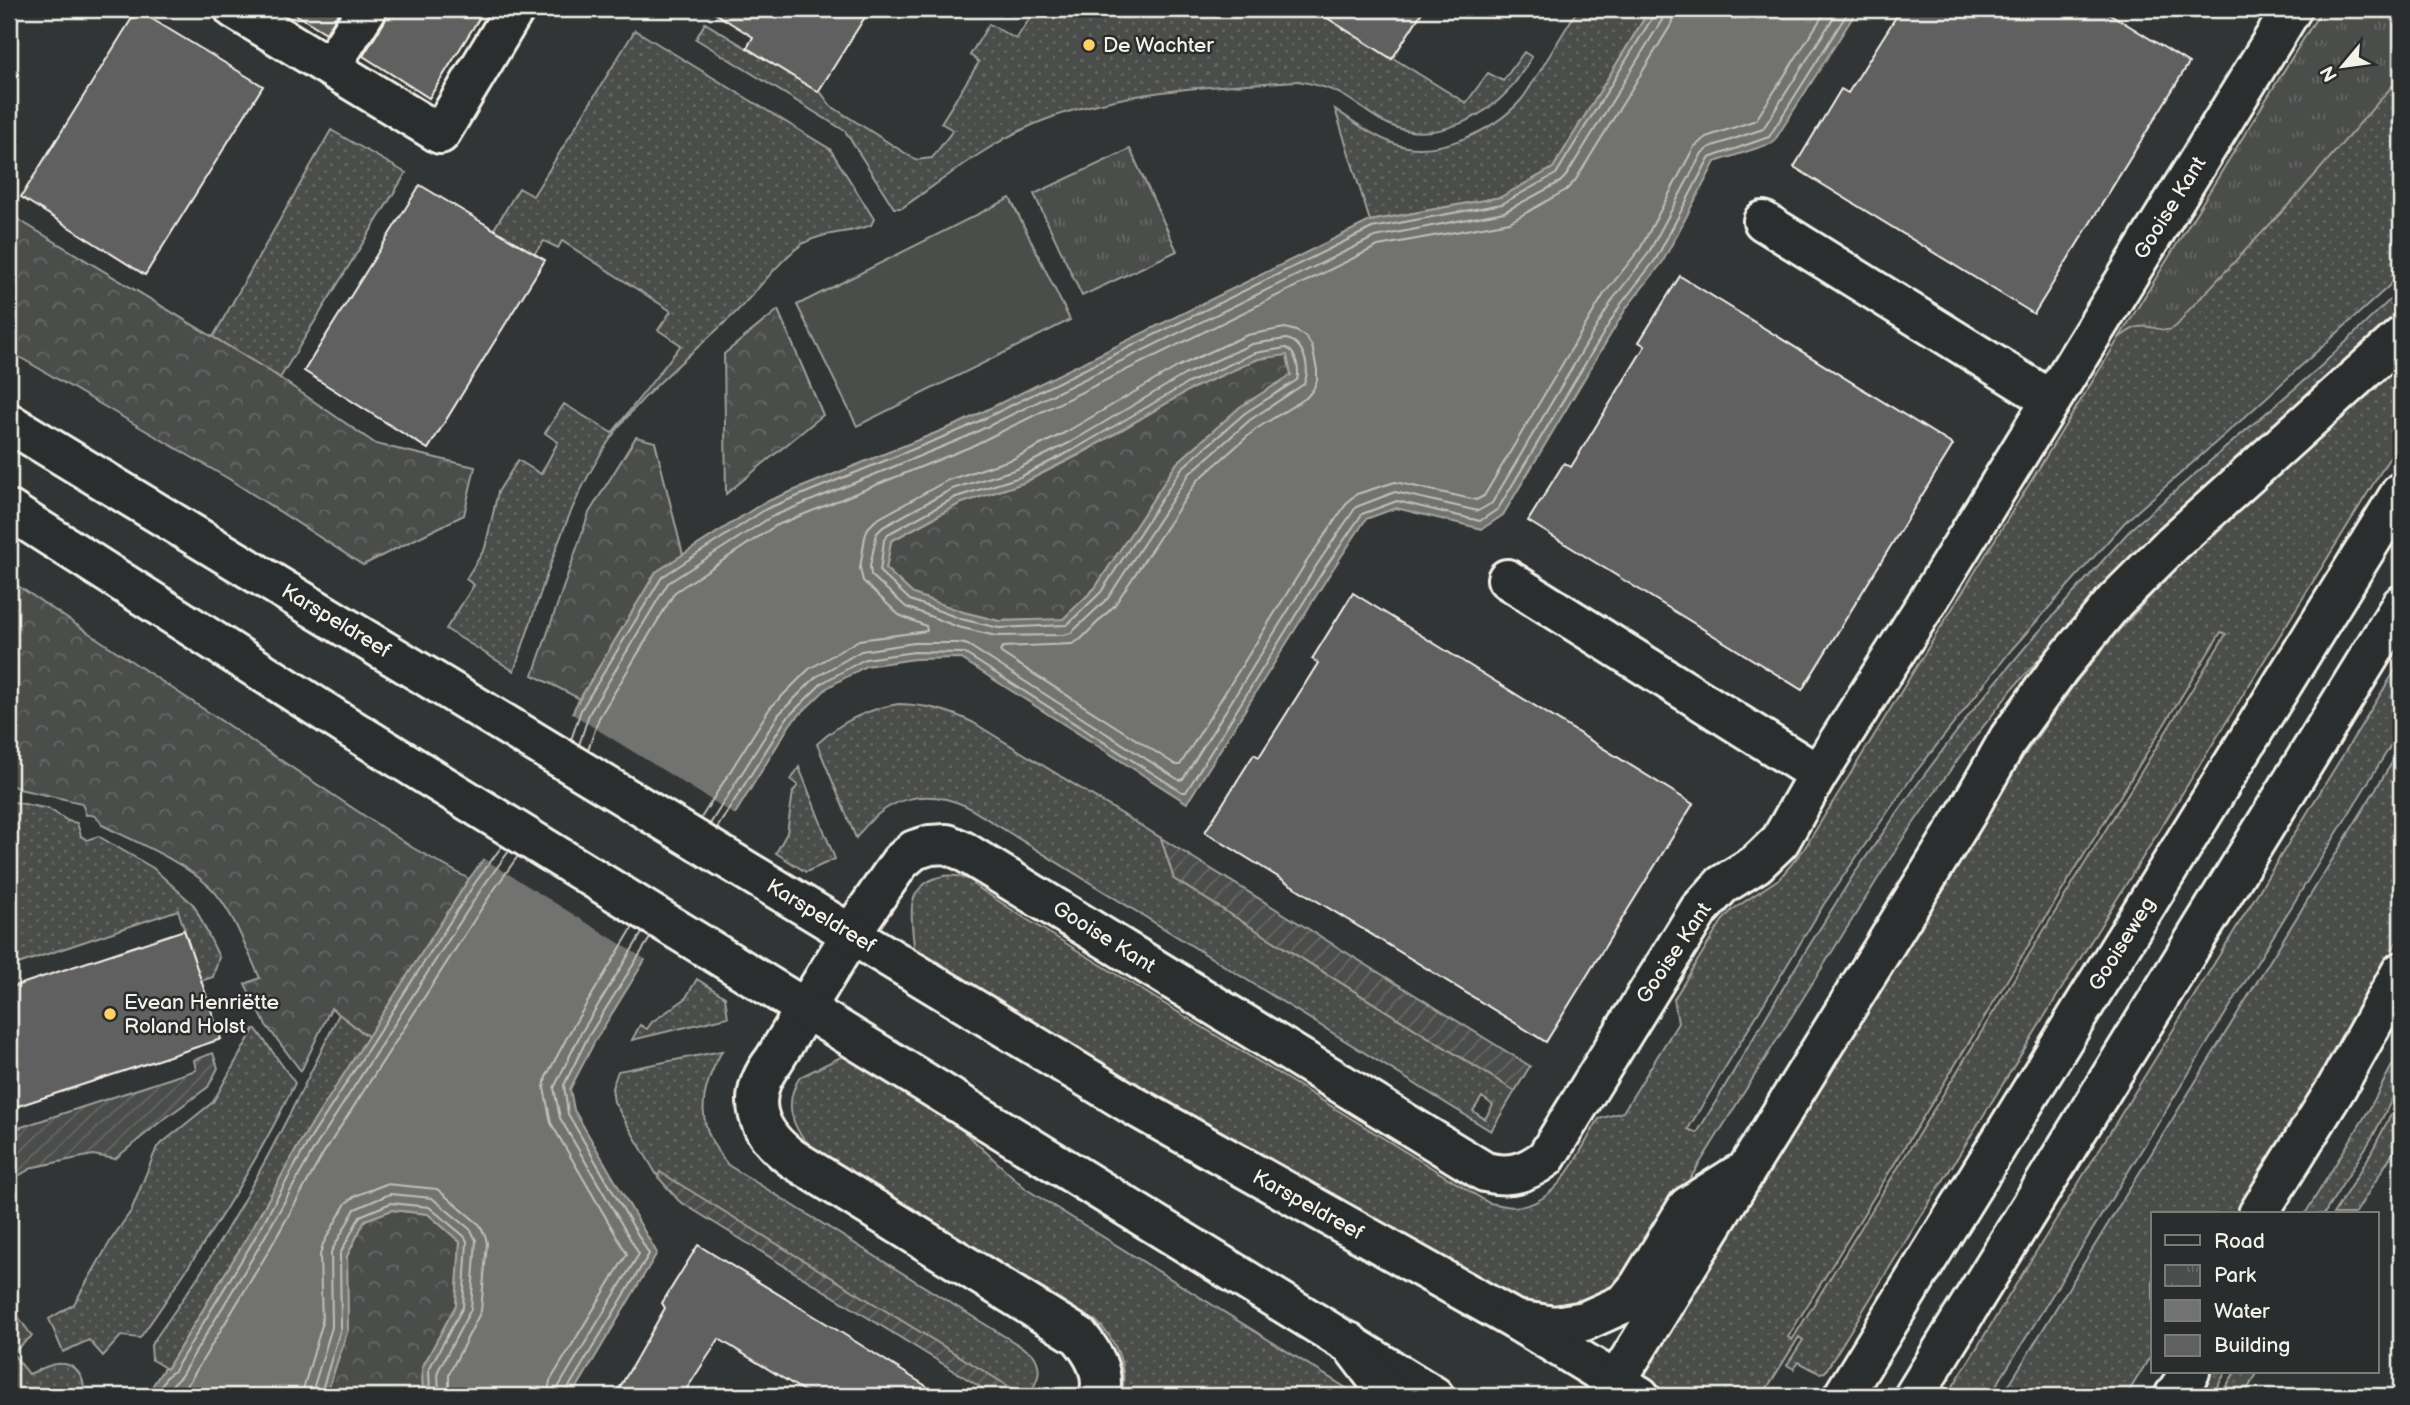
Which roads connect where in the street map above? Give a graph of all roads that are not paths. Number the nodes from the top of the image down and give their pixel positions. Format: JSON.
{"nodes":[{"id":1,"x":234,"y":9,"type":"edge"},
{"id":2,"x":367,"y":9,"type":"edge"},
{"id":3,"x":516,"y":9,"type":"edge"},
{"id":4,"x":2286,"y":11,"type":"edge"},
{"id":5,"x":330,"y":67,"type":"junction"},
{"id":6,"x":1763,"y":221,"type":"dead end"},
{"id":7,"x":2401,"y":337,"type":"edge"},
{"id":8,"x":2051,"y":400,"type":"junction"},
{"id":9,"x":9,"y":424,"type":"edge"},
{"id":10,"x":2401,"y":492,"type":"edge"},
{"id":11,"x":9,"y":510,"type":"edge"},
{"id":12,"x":1507,"y":579,"type":"dead end"},
{"id":13,"x":2401,"y":605,"type":"edge"},
{"id":14,"x":1818,"y":774,"type":"junction"},
{"id":15,"x":851,"y":934,"type":"junction"},
{"id":16,"x":2401,"y":972,"type":"edge"},
{"id":17,"x":805,"y":1008,"type":"junction"},
{"id":18,"x":1746,"y":1169,"type":"junction"},
{"id":19,"x":2259,"y":1212,"type":"edge"},
{"id":20,"x":1515,"y":1320,"type":"junction"},
{"id":21,"x":1349,"y":1342,"type":"junction"},
{"id":22,"x":2159,"y":1374,"type":"edge"},
{"id":23,"x":2189,"y":1374,"type":"edge"},
{"id":24,"x":1621,"y":1392,"type":"edge"},
{"id":25,"x":1099,"y":1396,"type":"edge"},
{"id":26,"x":1390,"y":1396,"type":"edge"},
{"id":27,"x":1434,"y":1396,"type":"edge"},
{"id":28,"x":1843,"y":1396,"type":"edge"},
{"id":29,"x":1914,"y":1396,"type":"edge"},
{"id":30,"x":2144,"y":1396,"type":"edge"},
{"id":31,"x":2174,"y":1396,"type":"edge"}],
"edges":[{"from":1,"to":5,"type":"main road"},
{"from":2,"to":5,"type":"main road"},
{"from":3,"to":5,"type":"main road"},
{"from":4,"to":8,"type":"main road","name":"Gooise Kant"},
{"from":6,"to":8,"type":"main road"},
{"from":7,"to":18,"type":"main road"},
{"from":8,"to":14,"type":"main road","name":"Gooise Kant"},
{"from":9,"to":15,"type":"main road","name":"Karspeldreef"},
{"from":10,"to":28,"type":"main road","name":"Gooiseweg"},
{"from":11,"to":17,"type":"main road"},
{"from":12,"to":14,"type":"main road"},
{"from":13,"to":29,"type":"main road"},
{"from":14,"to":15,"type":"main road","name":"Gooise Kant"},
{"from":15,"to":17,"type":"main road","name":"Gooise Kant"},
{"from":15,"to":20,"type":"main road","name":"Karspeldreef"},
{"from":16,"to":19,"type":"main road"},
{"from":17,"to":21,"type":"main road"},
{"from":17,"to":25,"type":"main road","name":"Gooise Kant"},
{"from":18,"to":20,"type":"main road"},
{"from":18,"to":24,"type":"main road"},
{"from":20,"to":24,"type":"main road","name":"Karspeldreef"},
{"from":21,"to":26,"type":"main road"},
{"from":21,"to":27,"type":"main road"},
{"from":22,"to":30,"type":"main road"},
{"from":23,"to":31,"type":"main road"}]}
